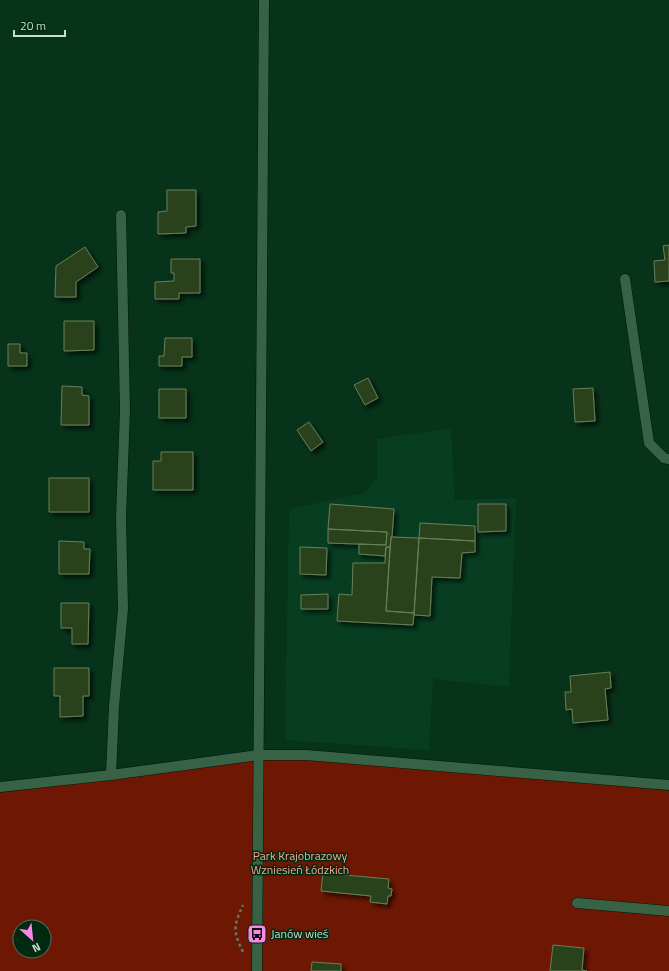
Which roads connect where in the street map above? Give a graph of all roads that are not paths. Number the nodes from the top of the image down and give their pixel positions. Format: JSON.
{"nodes":[{"id":1,"x":264,"y":0,"type":"edge"},
{"id":2,"x":121,"y":215,"type":"dead end"},
{"id":3,"x":625,"y":279,"type":"dead end"},
{"id":4,"x":669,"y":460,"type":"edge"},
{"id":5,"x":259,"y":755,"type":"junction"},
{"id":6,"x":111,"y":775,"type":"junction"},
{"id":7,"x":669,"y":785,"type":"edge"},
{"id":8,"x":0,"y":788,"type":"edge"},
{"id":9,"x":577,"y":903,"type":"dead end"},
{"id":10,"x":669,"y":912,"type":"edge"},
{"id":11,"x":257,"y":971,"type":"edge"}],
"edges":[{"from":1,"to":5,"type":"street"},
{"from":2,"to":6,"type":"street"},
{"from":3,"to":4,"type":"street"},
{"from":5,"to":6,"type":"street"},
{"from":5,"to":7,"type":"street"},
{"from":5,"to":11,"type":"street"},
{"from":6,"to":8,"type":"street"},
{"from":9,"to":10,"type":"street"}]}
